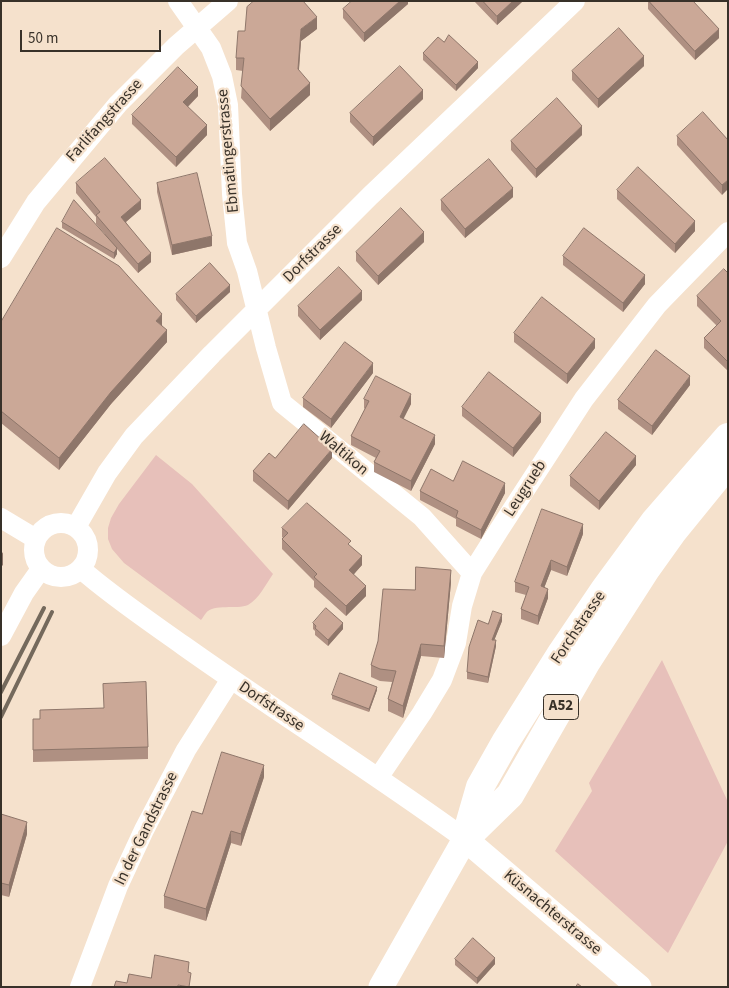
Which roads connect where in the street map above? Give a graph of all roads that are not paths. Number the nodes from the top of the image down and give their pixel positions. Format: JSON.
{"nodes":[{"id":1,"x":178,"y":1,"type":"edge"},
{"id":2,"x":228,"y":1,"type":"edge"},
{"id":3,"x":575,"y":1,"type":"edge"},
{"id":4,"x":198,"y":28,"type":"junction"},
{"id":5,"x":728,"y":232,"type":"edge"},
{"id":6,"x":1,"y":258,"type":"edge"},
{"id":7,"x":257,"y":310,"type":"junction"},
{"id":8,"x":728,"y":437,"type":"edge"},
{"id":9,"x":728,"y":464,"type":"edge"},
{"id":10,"x":1,"y":518,"type":"edge"},
{"id":11,"x":76,"y":527,"type":"junction"},
{"id":12,"x":36,"y":538,"type":"junction"},
{"id":13,"x":81,"y":569,"type":"junction"},
{"id":14,"x":41,"y":570,"type":"junction"},
{"id":15,"x":472,"y":574,"type":"junction"},
{"id":16,"x":1,"y":636,"type":"edge"},
{"id":17,"x":231,"y":679,"type":"junction"},
{"id":18,"x":378,"y":778,"type":"junction"},
{"id":19,"x":465,"y":839,"type":"junction"},
{"id":20,"x":80,"y":987,"type":"edge"},
{"id":21,"x":381,"y":987,"type":"edge"},
{"id":22,"x":639,"y":987,"type":"edge"}],
"edges":[{"from":1,"to":4,"type":"street","name":"Ebmatingerstrasse"},
{"from":2,"to":4,"type":"street","name":"Farlifangstrasse"},
{"from":3,"to":7,"type":"street","name":"Dorfstrasse"},
{"from":4,"to":6,"type":"street","name":"Farlifangstrasse"},
{"from":4,"to":7,"type":"street","name":"Ebmatingerstrasse"},
{"from":5,"to":15,"type":"street","name":"Leugrueb"},
{"from":7,"to":11,"type":"street","name":"Dorfstrasse"},
{"from":7,"to":15,"type":"street","name":"Waltikon"},
{"from":8,"to":19,"type":"highway","name":"Forchstrasse","number":"A52"},
{"from":9,"to":19,"type":"highway","name":"Forchstrasse","number":"A52"},
{"from":10,"to":12,"type":"street"},
{"from":11,"to":12,"type":"street"},
{"from":11,"to":13,"type":"street"},
{"from":12,"to":14,"type":"street"},
{"from":13,"to":14,"type":"street"},
{"from":13,"to":17,"type":"street","name":"Dorfstrasse"},
{"from":14,"to":16,"type":"street"},
{"from":15,"to":18,"type":"street","name":"Leugrueb"},
{"from":17,"to":18,"type":"street","name":"Dorfstrasse"},
{"from":17,"to":20,"type":"street","name":"In der Gandstrasse"},
{"from":18,"to":19,"type":"street","name":"Dorfstrasse"},
{"from":19,"to":21,"type":"main road","name":"Forchstrasse"},
{"from":19,"to":22,"type":"main road","name":"Küsnachterstrasse"}]}
